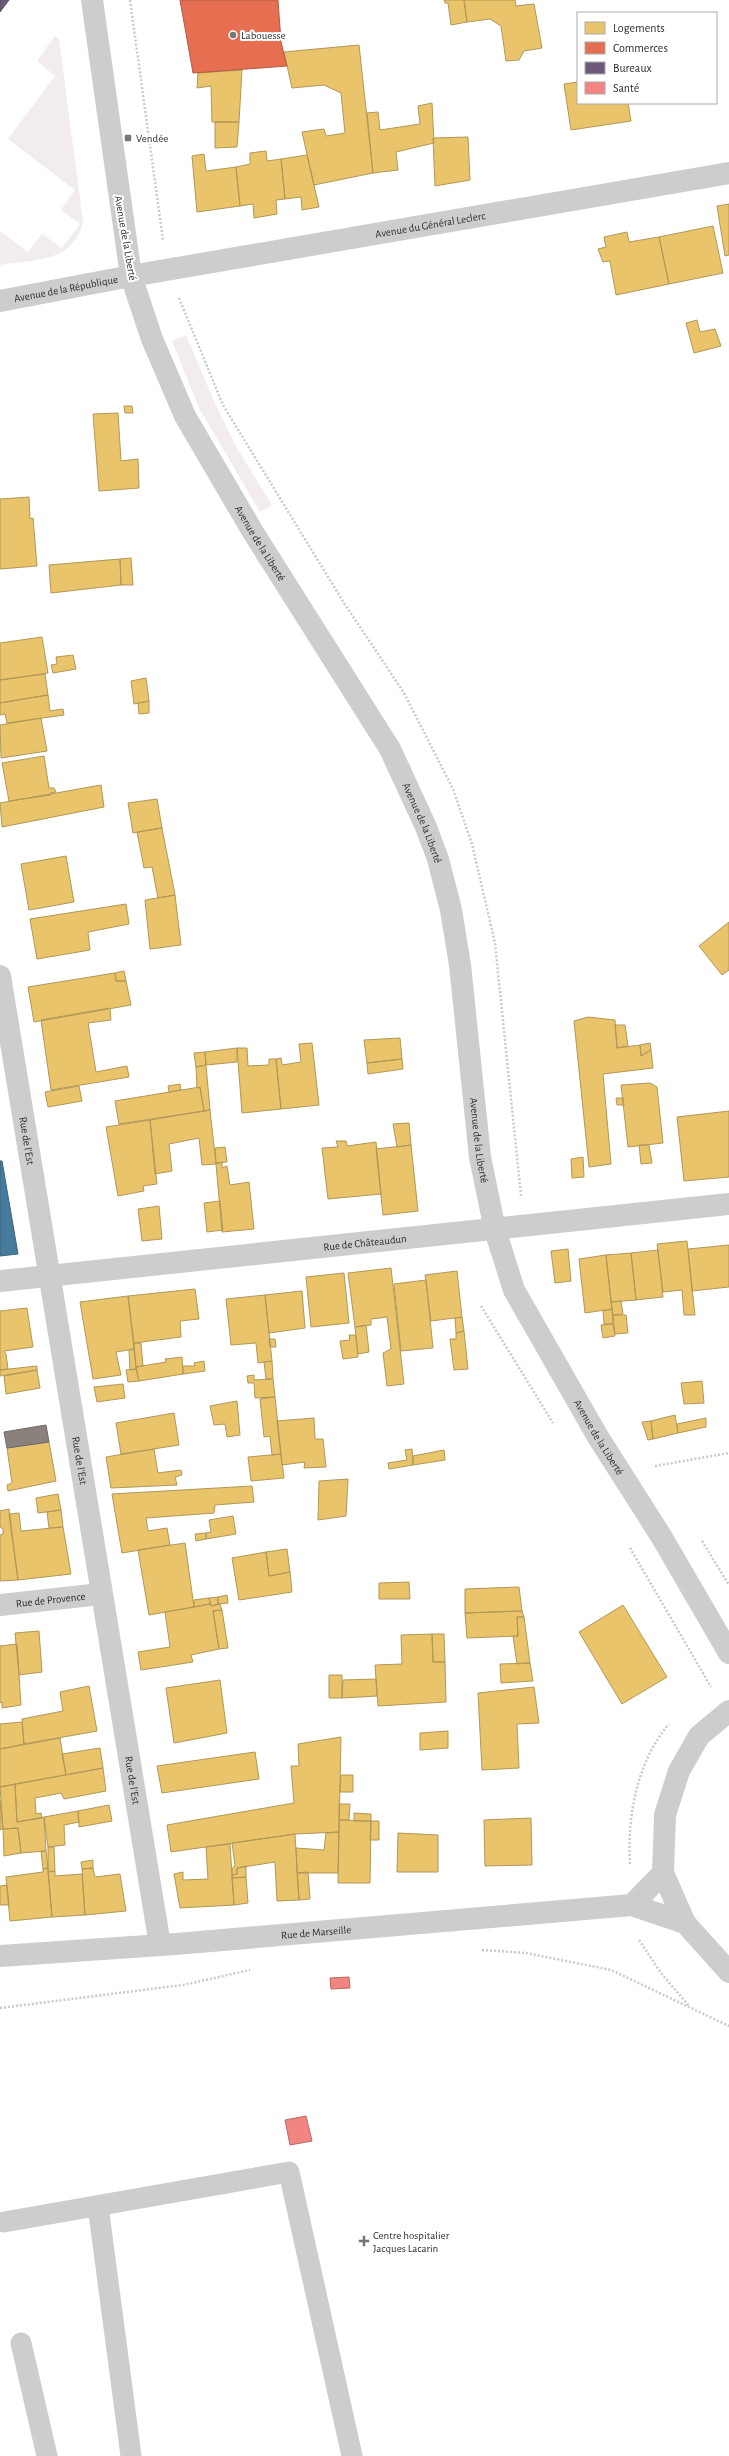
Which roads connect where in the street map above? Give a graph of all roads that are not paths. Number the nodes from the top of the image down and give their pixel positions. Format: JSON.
{"nodes":[{"id":1,"x":92,"y":0,"type":"edge"},
{"id":2,"x":729,"y":173,"type":"edge"},
{"id":3,"x":130,"y":276,"type":"junction"},
{"id":4,"x":0,"y":301,"type":"edge"},
{"id":5,"x":0,"y":976,"type":"edge"},
{"id":6,"x":729,"y":1204,"type":"edge"},
{"id":7,"x":495,"y":1230,"type":"junction"},
{"id":8,"x":49,"y":1276,"type":"junction"},
{"id":9,"x":0,"y":1281,"type":"edge"},
{"id":10,"x":101,"y":1594,"type":"junction"},
{"id":11,"x":0,"y":1605,"type":"edge"},
{"id":12,"x":729,"y":1653,"type":"edge"},
{"id":13,"x":728,"y":1712,"type":"edge"},
{"id":14,"x":663,"y":1873,"type":"junction"},
{"id":15,"x":632,"y":1905,"type":"junction"},
{"id":16,"x":685,"y":1923,"type":"junction"},
{"id":17,"x":160,"y":1945,"type":"junction"},
{"id":18,"x":0,"y":1956,"type":"edge"},
{"id":19,"x":729,"y":1972,"type":"edge"},
{"id":20,"x":98,"y":2206,"type":"junction"},
{"id":21,"x":4,"y":2222,"type":"dead end"},
{"id":22,"x":21,"y":2343,"type":"dead end"},
{"id":23,"x":47,"y":2456,"type":"edge"},
{"id":24,"x":131,"y":2456,"type":"edge"},
{"id":25,"x":352,"y":2456,"type":"edge"}],
"edges":[{"from":1,"to":3,"type":"street","name":"Avenue de la Liberté"},
{"from":2,"to":3,"type":"street","name":"Avenue du Général Leclerc"},
{"from":3,"to":4,"type":"street","name":"Avenue de la République"},
{"from":3,"to":7,"type":"street","name":"Avenue de la Liberté"},
{"from":5,"to":8,"type":"street","name":"Rue de l'Est"},
{"from":6,"to":7,"type":"street","name":"Rue de Châteaudun"},
{"from":7,"to":8,"type":"street","name":"Rue de Châteaudun"},
{"from":7,"to":12,"type":"street","name":"Avenue de la Liberté"},
{"from":8,"to":9,"type":"street","name":"Rue de Châteaudun"},
{"from":8,"to":10,"type":"street","name":"Rue de l'Est"},
{"from":10,"to":11,"type":"street","name":"Rue de Provence"},
{"from":10,"to":17,"type":"street","name":"Rue de l'Est"},
{"from":13,"to":14,"type":"street"},
{"from":14,"to":15,"type":"street"},
{"from":14,"to":16,"type":"street"},
{"from":15,"to":16,"type":"street","name":"Rue de Marseille"},
{"from":15,"to":17,"type":"street","name":"Rue de Marseille"},
{"from":16,"to":19,"type":"street"},
{"from":17,"to":18,"type":"street","name":"Rue de Marseille"},
{"from":20,"to":21,"type":"lane"},
{"from":20,"to":24,"type":"lane"},
{"from":20,"to":25,"type":"lane"},
{"from":22,"to":23,"type":"lane"}]}
